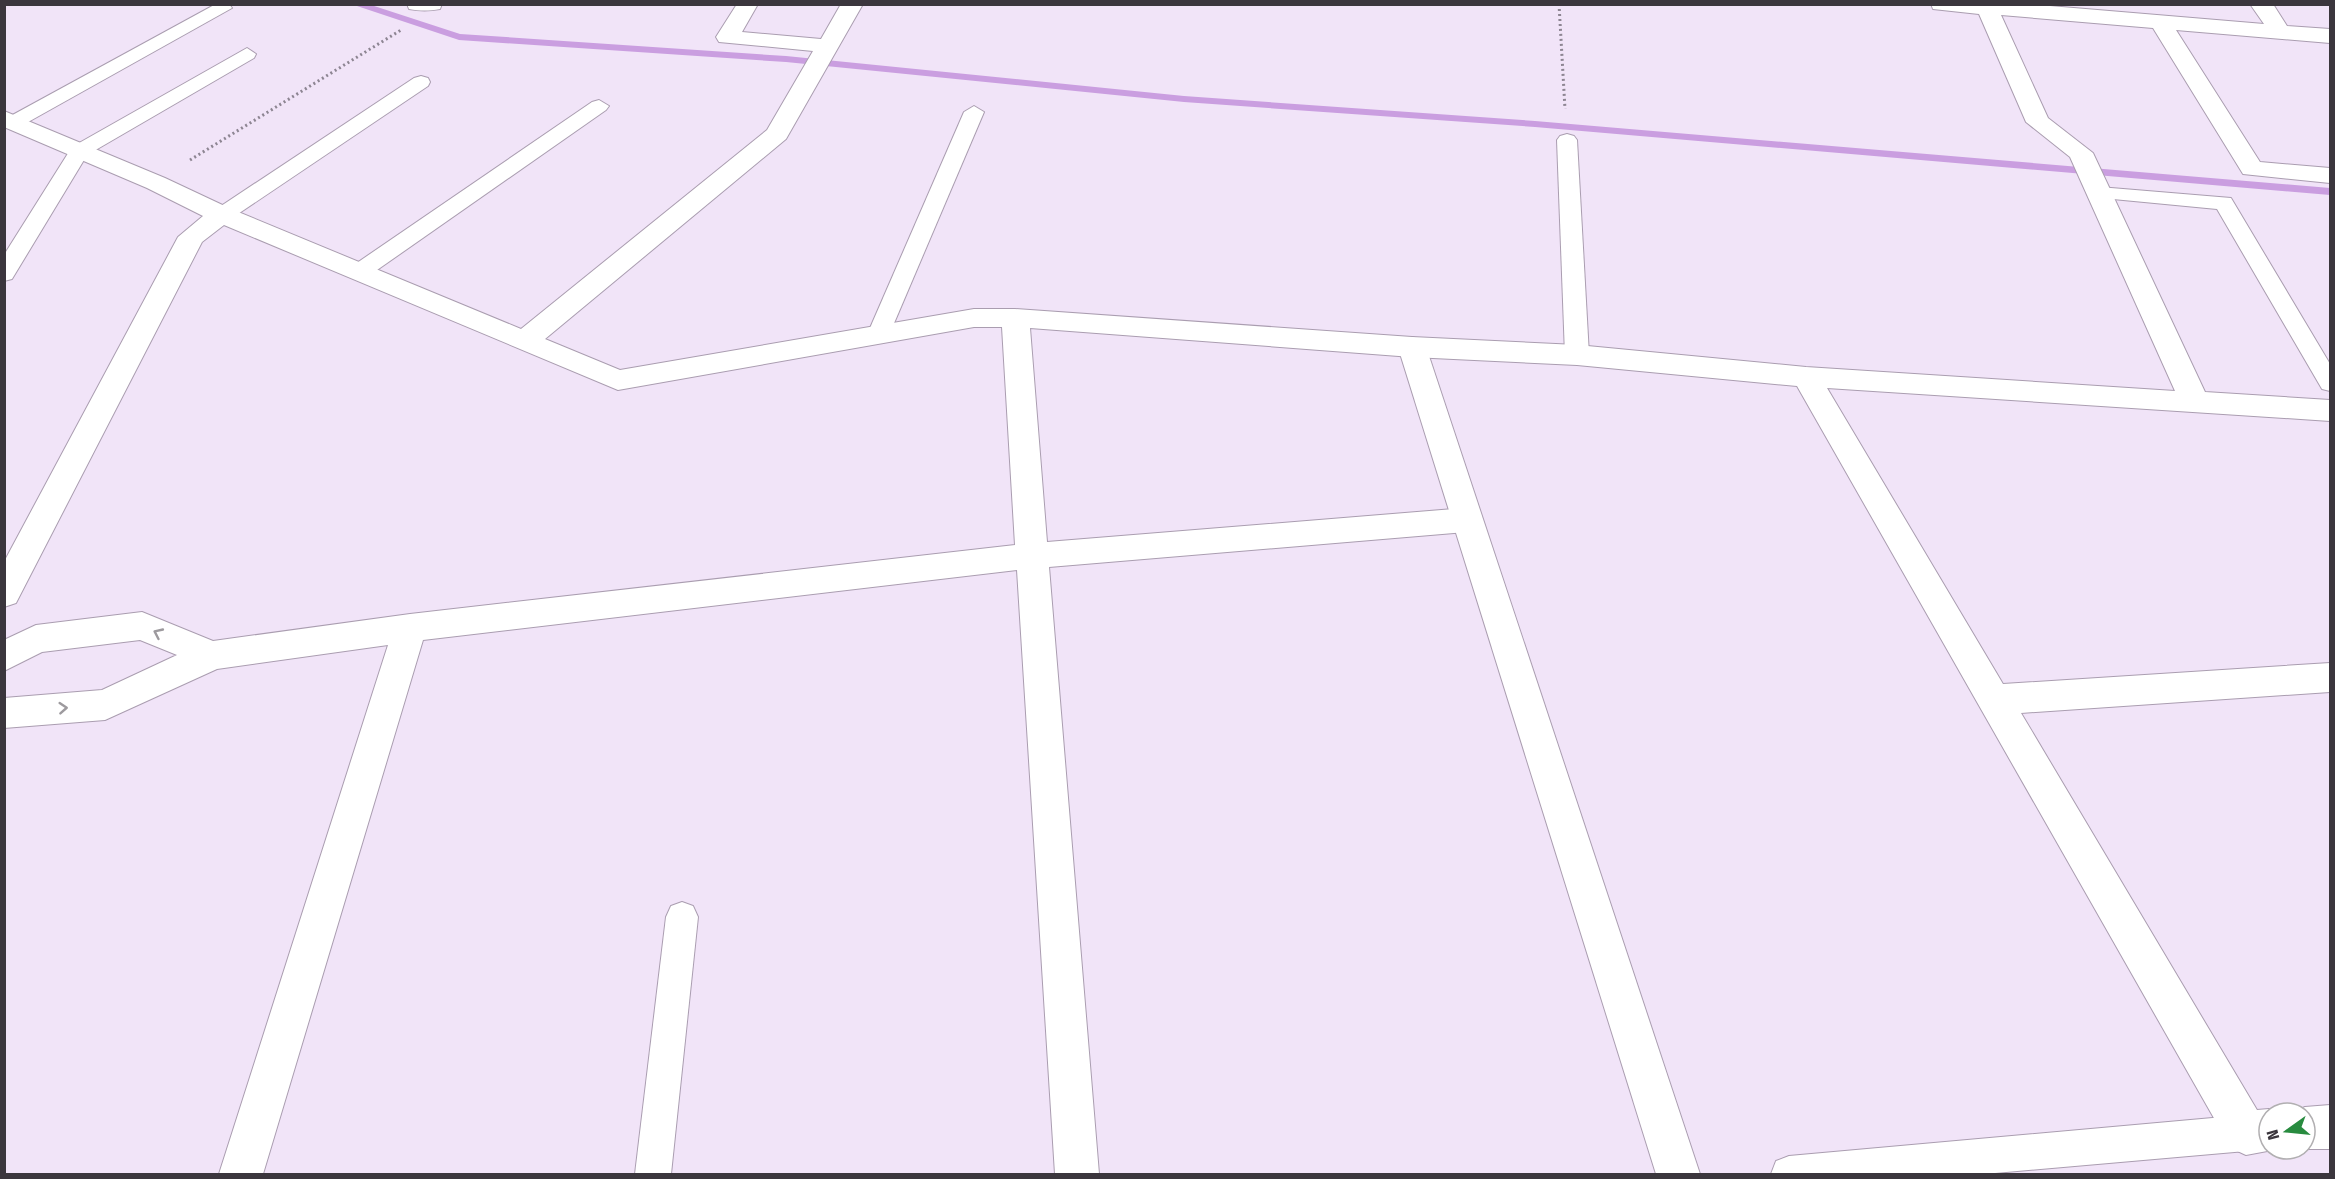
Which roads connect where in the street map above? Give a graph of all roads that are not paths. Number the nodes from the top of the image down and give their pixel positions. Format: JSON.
{"nodes":[{"id":1,"x":417,"y":4,"type":"edge"},
{"id":2,"x":432,"y":4,"type":"edge"},
{"id":3,"x":748,"y":4,"type":"edge"},
{"id":4,"x":852,"y":4,"type":"edge"},
{"id":5,"x":1941,"y":4,"type":"edge"},
{"id":6,"x":2260,"y":4,"type":"edge"},
{"id":7,"x":223,"y":8,"type":"dead end"},
{"id":8,"x":1987,"y":8,"type":"junction"},
{"id":9,"x":2160,"y":22,"type":"junction"},
{"id":10,"x":2279,"y":32,"type":"junction"},
{"id":11,"x":2331,"y":36,"type":"edge"},
{"id":12,"x":828,"y":46,"type":"junction"},
{"id":13,"x":247,"y":54,"type":"dead end"},
{"id":14,"x":421,"y":82,"type":"dead end"},
{"id":15,"x":599,"y":105,"type":"dead end"},
{"id":16,"x":974,"y":112,"type":"dead end"},
{"id":17,"x":9,"y":120,"type":"edge"},
{"id":18,"x":1567,"y":140,"type":"dead end"},
{"id":19,"x":79,"y":151,"type":"junction"},
{"id":20,"x":2331,"y":175,"type":"edge"},
{"id":21,"x":2099,"y":193,"type":"junction"},
{"id":22,"x":222,"y":214,"type":"junction"},
{"id":23,"x":360,"y":272,"type":"junction"},
{"id":24,"x":4,"y":274,"type":"edge"},
{"id":25,"x":1015,"y":318,"type":"junction"},
{"id":26,"x":878,"y":335,"type":"junction"},
{"id":27,"x":524,"y":341,"type":"junction"},
{"id":28,"x":1412,"y":347,"type":"junction"},
{"id":29,"x":1578,"y":355,"type":"junction"},
{"id":30,"x":1806,"y":377,"type":"junction"},
{"id":31,"x":2331,"y":383,"type":"edge"},
{"id":32,"x":2195,"y":403,"type":"junction"},
{"id":33,"x":2325,"y":417,"type":"edge"},
{"id":34,"x":1466,"y":520,"type":"junction"},
{"id":35,"x":1032,"y":556,"type":"junction"},
{"id":36,"x":4,"y":594,"type":"edge"},
{"id":37,"x":410,"y":628,"type":"junction"},
{"id":38,"x":212,"y":656,"type":"junction"},
{"id":39,"x":4,"y":657,"type":"edge"},
{"id":40,"x":2331,"y":677,"type":"edge"},
{"id":41,"x":1994,"y":700,"type":"junction"},
{"id":42,"x":4,"y":713,"type":"edge"},
{"id":43,"x":682,"y":917,"type":"dead end"},
{"id":44,"x":2257,"y":1130,"type":"edge"},
{"id":45,"x":2257,"y":1132,"type":"edge"},
{"id":46,"x":241,"y":1174,"type":"edge"},
{"id":47,"x":653,"y":1174,"type":"edge"},
{"id":48,"x":1077,"y":1174,"type":"edge"},
{"id":49,"x":1678,"y":1174,"type":"edge"},
{"id":50,"x":1789,"y":1174,"type":"edge"}],
"edges":[{"from":1,"to":2,"type":"street"},
{"from":3,"to":12,"type":"street"},
{"from":4,"to":12,"type":"street"},
{"from":5,"to":8,"type":"street"},
{"from":6,"to":10,"type":"street"},
{"from":7,"to":17,"type":"lane"},
{"from":8,"to":9,"type":"street"},
{"from":8,"to":21,"type":"street"},
{"from":9,"to":10,"type":"street"},
{"from":9,"to":20,"type":"street"},
{"from":10,"to":11,"type":"street"},
{"from":12,"to":27,"type":"street"},
{"from":13,"to":19,"type":"lane"},
{"from":14,"to":22,"type":"lane"},
{"from":15,"to":23,"type":"lane"},
{"from":16,"to":26,"type":"lane"},
{"from":17,"to":19,"type":"street"},
{"from":18,"to":29,"type":"lane"},
{"from":19,"to":22,"type":"street"},
{"from":19,"to":24,"type":"lane"},
{"from":21,"to":31,"type":"lane"},
{"from":21,"to":32,"type":"street"},
{"from":22,"to":23,"type":"street"},
{"from":22,"to":36,"type":"street"},
{"from":23,"to":27,"type":"street"},
{"from":25,"to":26,"type":"street"},
{"from":25,"to":28,"type":"street"},
{"from":25,"to":35,"type":"street"},
{"from":26,"to":27,"type":"street"},
{"from":28,"to":29,"type":"street"},
{"from":28,"to":34,"type":"street"},
{"from":29,"to":30,"type":"street"},
{"from":30,"to":32,"type":"street"},
{"from":30,"to":41,"type":"street"},
{"from":32,"to":33,"type":"street"},
{"from":34,"to":35,"type":"street"},
{"from":34,"to":49,"type":"street"},
{"from":35,"to":37,"type":"street"},
{"from":35,"to":48,"type":"street"},
{"from":37,"to":38,"type":"street"},
{"from":37,"to":46,"type":"street"},
{"from":38,"to":39,"type":"street","one_way":true},
{"from":42,"to":38,"type":"street","one_way":true},
{"from":40,"to":41,"type":"street"},
{"from":41,"to":44,"type":"street"},
{"from":43,"to":47,"type":"lane"},
{"from":45,"to":50,"type":"lane"}]}
